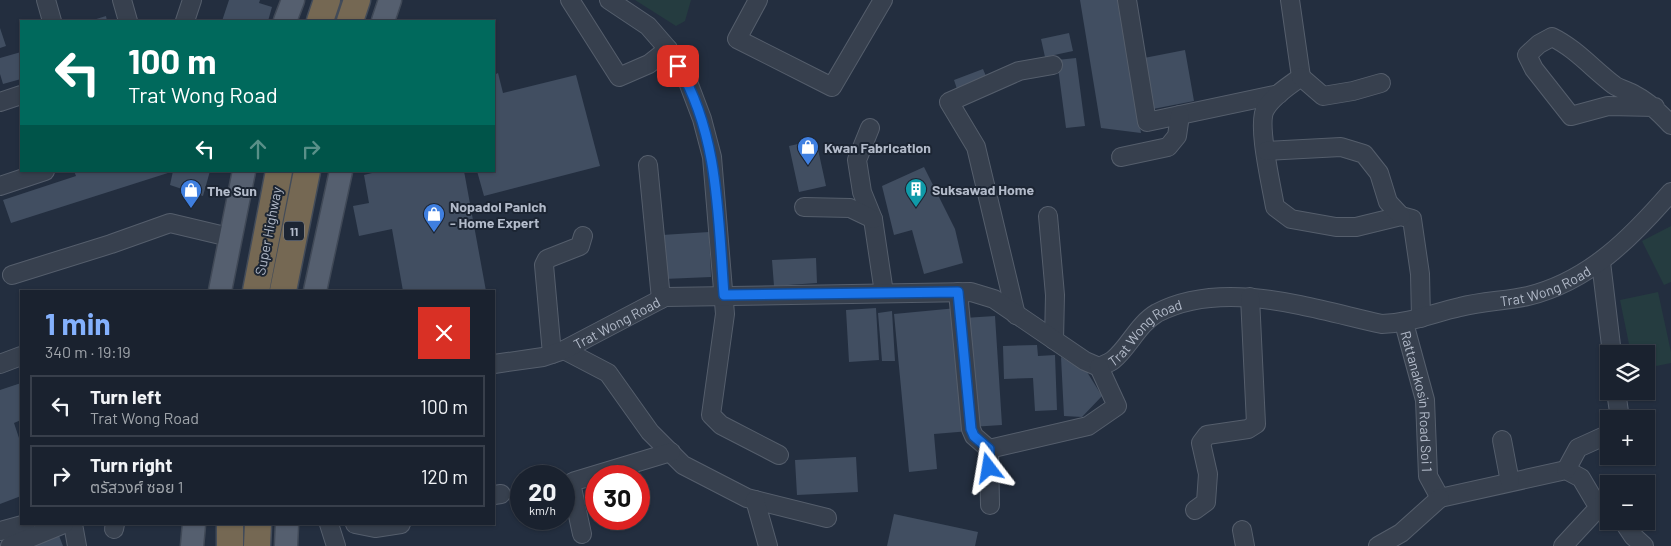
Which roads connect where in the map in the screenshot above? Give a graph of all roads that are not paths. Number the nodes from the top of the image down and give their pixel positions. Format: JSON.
{"nodes":[{"id":1,"x":46,"y":0,"type":"edge"},
{"id":2,"x":122,"y":0,"type":"edge"},
{"id":3,"x":192,"y":0,"type":"edge"},
{"id":4,"x":293,"y":0,"type":"edge"},
{"id":5,"x":328,"y":0,"type":"edge"},
{"id":6,"x":357,"y":0,"type":"edge"},
{"id":7,"x":390,"y":0,"type":"edge"},
{"id":8,"x":570,"y":0,"type":"edge"},
{"id":9,"x":608,"y":0,"type":"edge"},
{"id":10,"x":758,"y":0,"type":"edge"},
{"id":11,"x":883,"y":0,"type":"edge"},
{"id":12,"x":1127,"y":0,"type":"edge"},
{"id":13,"x":1290,"y":0,"type":"edge"},
{"id":14,"x":52,"y":20,"type":"edge"},
{"id":15,"x":128,"y":20,"type":"edge"},
{"id":16,"x":185,"y":20,"type":"edge"},
{"id":17,"x":286,"y":20,"type":"edge"},
{"id":18,"x":320,"y":20,"type":"edge"},
{"id":19,"x":350,"y":20,"type":"edge"},
{"id":20,"x":383,"y":20,"type":"edge"},
{"id":21,"x":668,"y":49,"type":"junction"},
{"id":22,"x":1053,"y":65,"type":"dead end"},
{"id":23,"x":1301,"y":77,"type":"junction"},
{"id":24,"x":1381,"y":83,"type":"dead end"},
{"id":25,"x":1279,"y":94,"type":"junction"},
{"id":26,"x":20,"y":95,"type":"edge"},
{"id":27,"x":0,"y":102,"type":"edge"},
{"id":28,"x":1655,"y":107,"type":"junction"},
{"id":29,"x":1180,"y":115,"type":"junction"},
{"id":30,"x":1671,"y":125,"type":"edge"},
{"id":31,"x":870,"y":128,"type":"dead end"},
{"id":32,"x":1266,"y":151,"type":"junction"},
{"id":33,"x":1121,"y":157,"type":"dead end"},
{"id":34,"x":648,"y":165,"type":"dead end"},
{"id":35,"x":42,"y":172,"type":"edge"},
{"id":36,"x":244,"y":172,"type":"edge"},
{"id":37,"x":279,"y":172,"type":"edge"},
{"id":38,"x":307,"y":172,"type":"edge"},
{"id":39,"x":341,"y":172,"type":"edge"},
{"id":40,"x":0,"y":186,"type":"edge"},
{"id":41,"x":1671,"y":192,"type":"edge"},
{"id":42,"x":1665,"y":203,"type":"edge"},
{"id":43,"x":804,"y":207,"type":"dead end"},
{"id":44,"x":1048,"y":216,"type":"dead end"},
{"id":45,"x":1401,"y":216,"type":"junction"},
{"id":46,"x":873,"y":219,"type":"junction"},
{"id":47,"x":583,"y":236,"type":"dead end"},
{"id":48,"x":229,"y":237,"type":"junction"},
{"id":49,"x":1601,"y":262,"type":"junction"},
{"id":50,"x":12,"y":275,"type":"dead end"},
{"id":51,"x":220,"y":290,"type":"edge"},
{"id":52,"x":256,"y":290,"type":"edge"},
{"id":53,"x":283,"y":290,"type":"edge"},
{"id":54,"x":315,"y":290,"type":"edge"},
{"id":55,"x":958,"y":292,"type":"junction"},
{"id":56,"x":884,"y":293,"type":"junction"},
{"id":57,"x":724,"y":295,"type":"junction"},
{"id":58,"x":1250,"y":297,"type":"junction"},
{"id":59,"x":661,"y":299,"type":"junction"},
{"id":60,"x":1016,"y":315,"type":"junction"},
{"id":61,"x":1420,"y":318,"type":"junction"},
{"id":62,"x":1404,"y":323,"type":"junction"},
{"id":63,"x":1054,"y":340,"type":"junction"},
{"id":64,"x":1611,"y":345,"type":"edge"},
{"id":65,"x":558,"y":352,"type":"junction"},
{"id":66,"x":20,"y":356,"type":"edge"},
{"id":67,"x":0,"y":364,"type":"edge"},
{"id":68,"x":495,"y":364,"type":"edge"},
{"id":69,"x":1099,"y":367,"type":"junction"},
{"id":70,"x":1600,"y":438,"type":"edge"},
{"id":71,"x":1502,"y":440,"type":"dead end"},
{"id":72,"x":989,"y":449,"type":"junction"},
{"id":73,"x":671,"y":452,"type":"junction"},
{"id":74,"x":779,"y":455,"type":"dead end"},
{"id":75,"x":1566,"y":470,"type":"junction"},
{"id":76,"x":1510,"y":482,"type":"junction"},
{"id":77,"x":575,"y":483,"type":"edge"},
{"id":78,"x":1440,"y":498,"type":"junction"},
{"id":79,"x":756,"y":500,"type":"junction"},
{"id":80,"x":990,"y":504,"type":"dead end"},
{"id":81,"x":1600,"y":504,"type":"edge"},
{"id":82,"x":575,"y":510,"type":"edge"},
{"id":83,"x":1195,"y":510,"type":"dead end"},
{"id":84,"x":1600,"y":512,"type":"edge"},
{"id":85,"x":828,"y":518,"type":"dead end"},
{"id":86,"x":22,"y":525,"type":"edge"},
{"id":87,"x":62,"y":525,"type":"edge"},
{"id":88,"x":73,"y":525,"type":"edge"},
{"id":89,"x":194,"y":525,"type":"edge"},
{"id":90,"x":230,"y":525,"type":"edge"},
{"id":91,"x":258,"y":525,"type":"edge"},
{"id":92,"x":287,"y":525,"type":"edge"},
{"id":93,"x":329,"y":525,"type":"edge"},
{"id":94,"x":360,"y":525,"type":"edge"},
{"id":95,"x":394,"y":525,"type":"edge"},
{"id":96,"x":1630,"y":530,"type":"edge"},
{"id":97,"x":0,"y":531,"type":"edge"},
{"id":98,"x":582,"y":534,"type":"dead end"},
{"id":99,"x":1402,"y":540,"type":"edge"},
{"id":100,"x":10,"y":546,"type":"edge"},
{"id":101,"x":77,"y":546,"type":"edge"},
{"id":102,"x":192,"y":546,"type":"edge"},
{"id":103,"x":230,"y":546,"type":"edge"},
{"id":104,"x":257,"y":546,"type":"edge"},
{"id":105,"x":286,"y":546,"type":"edge"},
{"id":106,"x":336,"y":546,"type":"edge"},
{"id":107,"x":768,"y":546,"type":"edge"},
{"id":108,"x":1378,"y":546,"type":"edge"},
{"id":109,"x":1563,"y":546,"type":"edge"},
{"id":110,"x":1643,"y":546,"type":"edge"}],
"edges":[{"from":1,"to":14,"type":"street"},
{"from":2,"to":15,"type":"street"},
{"from":3,"to":16,"type":"street"},
{"from":4,"to":17,"type":"main road"},
{"from":5,"to":18,"type":"highway"},
{"from":6,"to":19,"type":"highway"},
{"from":7,"to":20,"type":"main road"},
{"from":8,"to":21,"type":"street"},
{"from":9,"to":21,"type":"street"},
{"from":10,"to":11,"type":"street"},
{"from":12,"to":29,"type":"street"},
{"from":13,"to":23,"type":"street"},
{"from":21,"to":57,"type":"street"},
{"from":22,"to":60,"type":"street"},
{"from":23,"to":24,"type":"street"},
{"from":23,"to":25,"type":"street"},
{"from":25,"to":29,"type":"street"},
{"from":25,"to":32,"type":"street"},
{"from":26,"to":27,"type":"street"},
{"from":28,"to":28,"type":"street"},
{"from":28,"to":30,"type":"street"},
{"from":29,"to":33,"type":"street"},
{"from":31,"to":46,"type":"street"},
{"from":32,"to":45,"type":"street"},
{"from":32,"to":45,"type":"street"},
{"from":34,"to":59,"type":"street"},
{"from":35,"to":40,"type":"street"},
{"from":36,"to":48,"type":"main road"},
{"from":37,"to":52,"type":"highway","name":"Super Highway","number":"11"},
{"from":38,"to":53,"type":"highway","name":"Super Highway","number":"11"},
{"from":39,"to":54,"type":"main road"},
{"from":41,"to":42,"type":"street","name":"Trat Wong Road"},
{"from":42,"to":49,"type":"street","name":"Trat Wong Road"},
{"from":43,"to":46,"type":"street"},
{"from":44,"to":63,"type":"street"},
{"from":45,"to":61,"type":"street"},
{"from":46,"to":56,"type":"street"},
{"from":47,"to":65,"type":"street"},
{"from":48,"to":50,"type":"street"},
{"from":48,"to":51,"type":"main road"},
{"from":49,"to":61,"type":"street","name":"Trat Wong Road"},
{"from":49,"to":64,"type":"street"},
{"from":55,"to":56,"type":"street","name":"Trat Wong Road"},
{"from":55,"to":60,"type":"street","name":"Trat Wong Road"},
{"from":55,"to":72,"type":"street"},
{"from":56,"to":57,"type":"street","name":"Trat Wong Road"},
{"from":57,"to":59,"type":"street","name":"Trat Wong Road"},
{"from":57,"to":74,"type":"street"},
{"from":58,"to":62,"type":"street","name":"Trat Wong Road"},
{"from":58,"to":69,"type":"street","name":"Trat Wong Road"},
{"from":58,"to":83,"type":"street"},
{"from":59,"to":65,"type":"street","name":"Trat Wong Road"},
{"from":60,"to":63,"type":"street","name":"Trat Wong Road"},
{"from":61,"to":62,"type":"street","name":"Trat Wong Road"},
{"from":62,"to":78,"type":"street","name":"Rattanakosin Road Soi 1"},
{"from":63,"to":69,"type":"street","name":"Trat Wong Road"},
{"from":65,"to":68,"type":"street","name":"Trat Wong Road"},
{"from":65,"to":73,"type":"street"},
{"from":66,"to":67,"type":"street"},
{"from":69,"to":72,"type":"street"},
{"from":70,"to":75,"type":"street"},
{"from":71,"to":76,"type":"street"},
{"from":72,"to":80,"type":"street"},
{"from":73,"to":77,"type":"street"},
{"from":73,"to":79,"type":"street"},
{"from":75,"to":76,"type":"street"},
{"from":75,"to":81,"type":"street"},
{"from":76,"to":78,"type":"street"},
{"from":78,"to":99,"type":"street"},
{"from":79,"to":85,"type":"street"},
{"from":79,"to":107,"type":"street"},
{"from":82,"to":98,"type":"street"},
{"from":84,"to":109,"type":"street"},
{"from":86,"to":97,"type":"street"},
{"from":87,"to":100,"type":"street"},
{"from":88,"to":101,"type":"street"},
{"from":89,"to":102,"type":"main road"},
{"from":90,"to":103,"type":"highway"},
{"from":91,"to":104,"type":"highway"},
{"from":92,"to":105,"type":"main road"},
{"from":93,"to":106,"type":"street"},
{"from":94,"to":95,"type":"street"},
{"from":96,"to":110,"type":"street"},
{"from":99,"to":108,"type":"street"}]}
